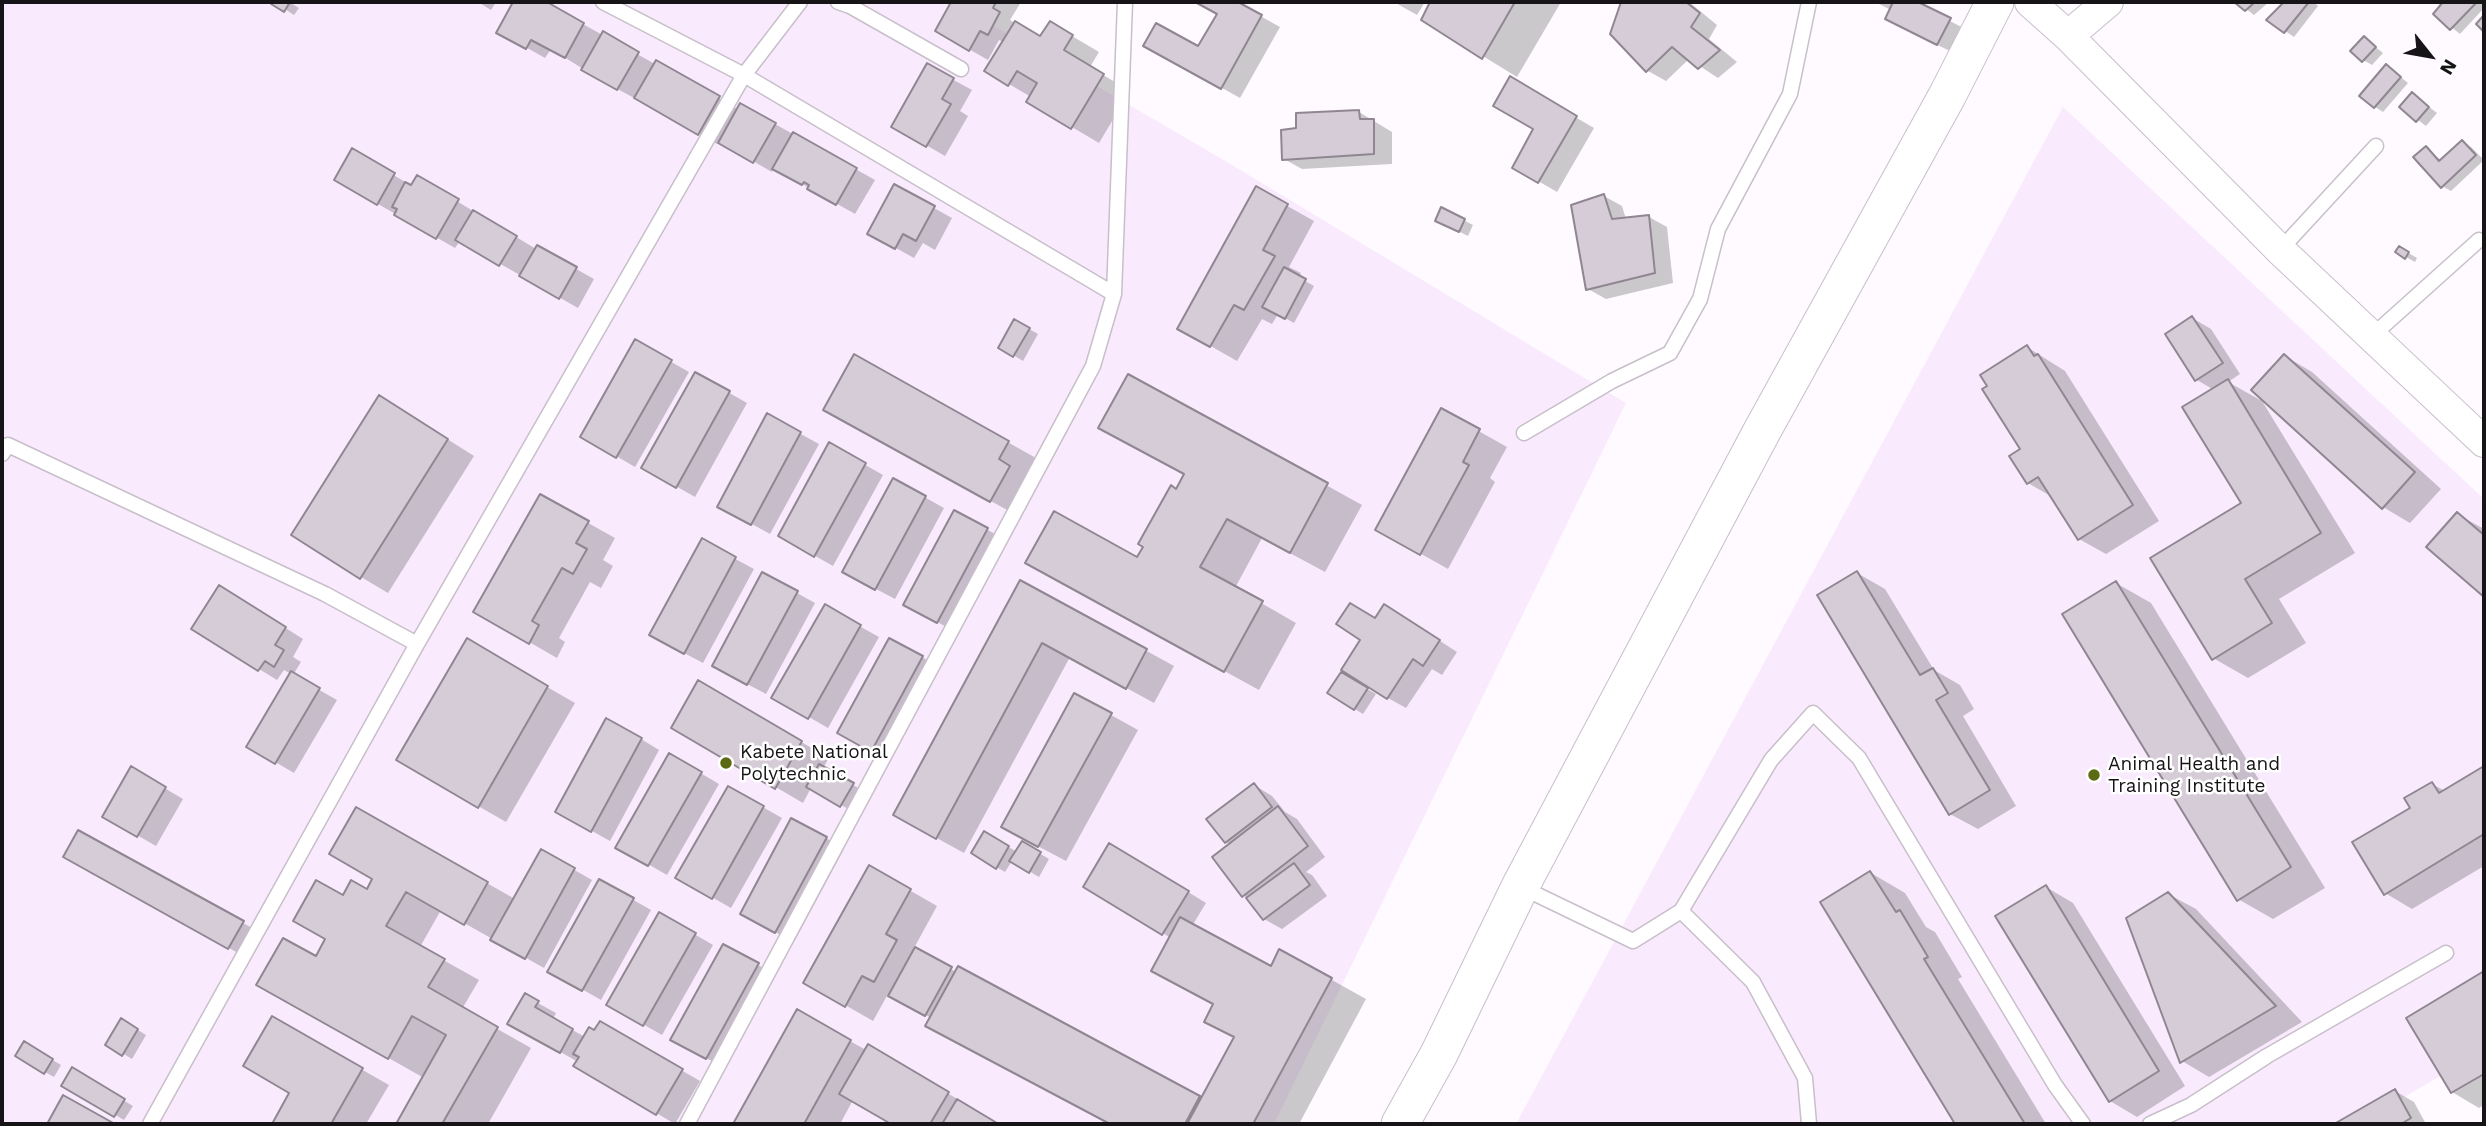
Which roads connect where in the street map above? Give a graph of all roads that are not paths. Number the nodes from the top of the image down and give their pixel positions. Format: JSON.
{"nodes":[{"id":1,"x":603,"y":2,"type":"edge"},
{"id":2,"x":800,"y":2,"type":"edge"},
{"id":3,"x":838,"y":2,"type":"edge"},
{"id":4,"x":1125,"y":2,"type":"edge"},
{"id":5,"x":1809,"y":2,"type":"edge"},
{"id":6,"x":1995,"y":2,"type":"edge"},
{"id":7,"x":2030,"y":2,"type":"edge"},
{"id":8,"x":2108,"y":2,"type":"edge"},
{"id":9,"x":2068,"y":36,"type":"junction"},
{"id":10,"x":961,"y":69,"type":"dead end"},
{"id":11,"x":744,"y":75,"type":"junction"},
{"id":12,"x":2376,"y":146,"type":"dead end"},
{"id":13,"x":2479,"y":240,"type":"dead end"},
{"id":14,"x":2280,"y":250,"type":"junction"},
{"id":15,"x":1114,"y":294,"type":"junction"},
{"id":16,"x":2372,"y":336,"type":"junction"},
{"id":17,"x":1524,"y":433,"type":"dead end"},
{"id":18,"x":2484,"y":442,"type":"edge"},
{"id":19,"x":2,"y":454,"type":"edge"},
{"id":20,"x":417,"y":644,"type":"junction"},
{"id":21,"x":1520,"y":887,"type":"junction"},
{"id":22,"x":1681,"y":911,"type":"junction"},
{"id":23,"x":2446,"y":953,"type":"dead end"},
{"id":24,"x":150,"y":1124,"type":"edge"},
{"id":25,"x":687,"y":1124,"type":"edge"},
{"id":26,"x":1400,"y":1124,"type":"edge"},
{"id":27,"x":1810,"y":1124,"type":"edge"},
{"id":28,"x":2083,"y":1124,"type":"edge"},
{"id":29,"x":2150,"y":1124,"type":"edge"}],
"edges":[{"from":1,"to":11,"type":"lane"},
{"from":2,"to":11,"type":"lane"},
{"from":3,"to":10,"type":"lane"},
{"from":4,"to":15,"type":"lane"},
{"from":5,"to":17,"type":"lane"},
{"from":6,"to":21,"type":"street"},
{"from":7,"to":9,"type":"street"},
{"from":8,"to":9,"type":"street"},
{"from":9,"to":14,"type":"street"},
{"from":11,"to":15,"type":"lane"},
{"from":11,"to":20,"type":"lane"},
{"from":12,"to":14,"type":"lane"},
{"from":13,"to":16,"type":"lane"},
{"from":14,"to":16,"type":"street"},
{"from":15,"to":25,"type":"lane"},
{"from":16,"to":18,"type":"street"},
{"from":19,"to":20,"type":"lane"},
{"from":20,"to":24,"type":"lane"},
{"from":21,"to":22,"type":"lane"},
{"from":21,"to":26,"type":"street"},
{"from":22,"to":27,"type":"lane"},
{"from":22,"to":28,"type":"lane"},
{"from":23,"to":29,"type":"lane"}]}
